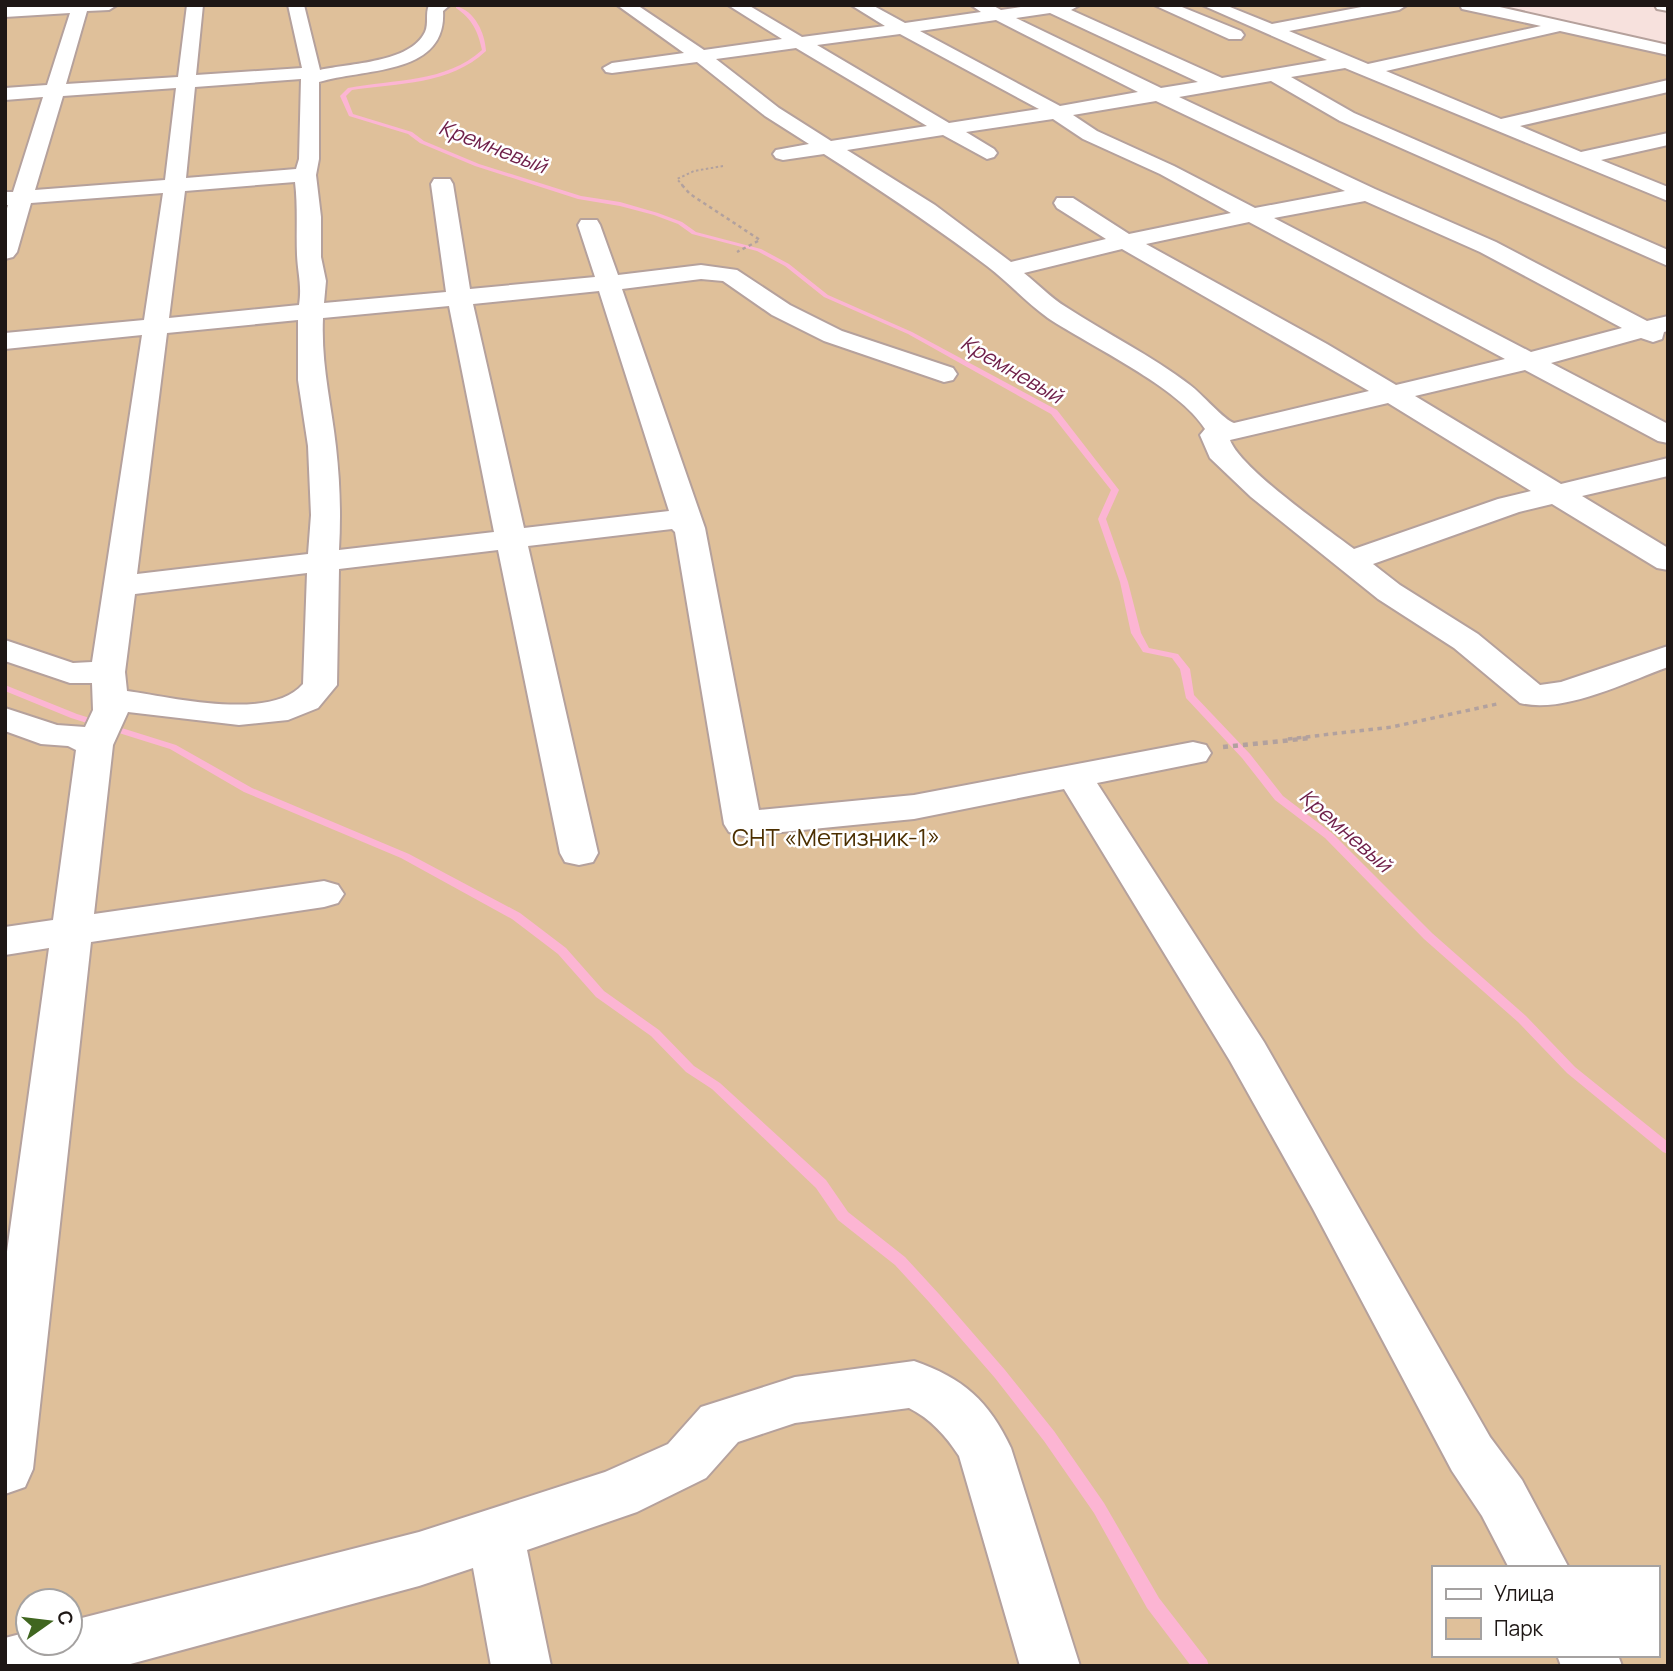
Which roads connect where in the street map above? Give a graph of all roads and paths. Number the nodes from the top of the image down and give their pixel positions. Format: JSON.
{"nodes":[{"id":1,"x":109,"y":5,"type":"edge"},
{"id":2,"x":195,"y":5,"type":"edge"},
{"id":3,"x":296,"y":5,"type":"edge"},
{"id":4,"x":625,"y":5,"type":"edge"},
{"id":5,"x":736,"y":5,"type":"edge"},
{"id":6,"x":859,"y":5,"type":"edge"},
{"id":7,"x":979,"y":5,"type":"edge"},
{"id":8,"x":1073,"y":5,"type":"edge"},
{"id":9,"x":1162,"y":5,"type":"edge"},
{"id":10,"x":1210,"y":5,"type":"edge"},
{"id":11,"x":1399,"y":5,"type":"edge"},
{"id":12,"x":1468,"y":5,"type":"edge"},
{"id":13,"x":80,"y":6,"type":"edge"},
{"id":14,"x":432,"y":7,"type":"edge"},
{"id":15,"x":1047,"y":7,"type":"edge"},
{"id":16,"x":5,"y":12,"type":"edge"},
{"id":17,"x":999,"y":15,"type":"junction"},
{"id":18,"x":1563,"y":27,"type":"junction"},
{"id":19,"x":901,"y":28,"type":"junction"},
{"id":20,"x":1258,"y":38,"type":"junction"},
{"id":21,"x":797,"y":43,"type":"junction"},
{"id":22,"x":1668,"y":51,"type":"edge"},
{"id":23,"x":701,"y":56,"type":"junction"},
{"id":24,"x":1347,"y":62,"type":"junction"},
{"id":25,"x":612,"y":68,"type":"dead end"},
{"id":26,"x":1367,"y":70,"type":"junction"},
{"id":27,"x":1274,"y":75,"type":"junction"},
{"id":28,"x":311,"y":76,"type":"junction"},
{"id":29,"x":1635,"y":78,"type":"dead end"},
{"id":30,"x":187,"y":80,"type":"junction"},
{"id":31,"x":1223,"y":84,"type":"junction"},
{"id":32,"x":1668,"y":86,"type":"edge"},
{"id":33,"x":55,"y":90,"type":"junction"},
{"id":34,"x":5,"y":94,"type":"edge"},
{"id":35,"x":1162,"y":94,"type":"junction"},
{"id":36,"x":1057,"y":112,"type":"junction"},
{"id":37,"x":1491,"y":121,"type":"junction"},
{"id":38,"x":946,"y":130,"type":"junction"},
{"id":39,"x":1668,"y":139,"type":"edge"},
{"id":40,"x":828,"y":148,"type":"junction"},
{"id":41,"x":987,"y":153,"type":"dead end"},
{"id":42,"x":783,"y":154,"type":"dead end"},
{"id":43,"x":1580,"y":158,"type":"junction"},
{"id":44,"x":723,"y":166,"type":"dead end"},
{"id":45,"x":305,"y":175,"type":"junction"},
{"id":46,"x":442,"y":184,"type":"dead end"},
{"id":47,"x":175,"y":185,"type":"junction"},
{"id":48,"x":1367,"y":194,"type":"junction"},
{"id":49,"x":1668,"y":195,"type":"edge"},
{"id":50,"x":14,"y":198,"type":"edge"},
{"id":51,"x":1065,"y":203,"type":"dead end"},
{"id":52,"x":1250,"y":214,"type":"junction"},
{"id":53,"x":589,"y":225,"type":"dead end"},
{"id":54,"x":1122,"y":240,"type":"junction"},
{"id":55,"x":5,"y":252,"type":"edge"},
{"id":56,"x":1668,"y":258,"type":"edge"},
{"id":57,"x":1007,"y":270,"type":"junction"},
{"id":58,"x":674,"y":277,"type":"junction"},
{"id":59,"x":608,"y":282,"type":"junction"},
{"id":60,"x":459,"y":297,"type":"junction"},
{"id":61,"x":311,"y":312,"type":"junction"},
{"id":62,"x":1655,"y":326,"type":"edge"},
{"id":63,"x":155,"y":327,"type":"junction"},
{"id":64,"x":1668,"y":340,"type":"edge"},
{"id":65,"x":5,"y":341,"type":"edge"},
{"id":66,"x":1528,"y":361,"type":"junction"},
{"id":67,"x":944,"y":374,"type":"dead end"},
{"id":68,"x":1392,"y":393,"type":"junction"},
{"id":69,"x":1214,"y":435,"type":"dead end"},
{"id":70,"x":1668,"y":435,"type":"edge"},
{"id":71,"x":1668,"y":467,"type":"edge"},
{"id":72,"x":1557,"y":492,"type":"junction"},
{"id":73,"x":690,"y":528,"type":"junction"},
{"id":74,"x":513,"y":540,"type":"junction"},
{"id":75,"x":1668,"y":561,"type":"edge"},
{"id":76,"x":1351,"y":563,"type":"junction"},
{"id":77,"x":323,"y":564,"type":"junction"},
{"id":78,"x":119,"y":586,"type":"junction"},
{"id":79,"x":5,"y":650,"type":"edge"},
{"id":80,"x":1668,"y":656,"type":"edge"},
{"id":81,"x":1532,"y":696,"type":"junction"},
{"id":82,"x":106,"y":707,"type":"junction"},
{"id":83,"x":5,"y":719,"type":"edge"},
{"id":84,"x":1193,"y":752,"type":"joint"},
{"id":85,"x":1074,"y":777,"type":"junction"},
{"id":86,"x":579,"y":853,"type":"dead end"},
{"id":87,"x":324,"y":894,"type":"dead end"},
{"id":88,"x":71,"y":931,"type":"junction"},
{"id":89,"x":5,"y":941,"type":"edge"},
{"id":90,"x":5,"y":1469,"type":"edge"},
{"id":91,"x":495,"y":1534,"type":"junction"},
{"id":92,"x":1539,"y":1566,"type":"edge"},
{"id":93,"x":11,"y":1666,"type":"edge"},
{"id":94,"x":521,"y":1666,"type":"edge"},
{"id":95,"x":1050,"y":1666,"type":"edge"}],
"edges":[{"from":1,"to":13,"type":"lane"},
{"from":2,"to":30,"type":"lane"},
{"from":3,"to":28,"type":"lane"},
{"from":4,"to":23,"type":"lane"},
{"from":5,"to":21,"type":"lane"},
{"from":6,"to":19,"type":"lane"},
{"from":7,"to":17,"type":"lane"},
{"from":8,"to":15,"type":"lane"},
{"from":9,"to":20,"type":"lane"},
{"from":10,"to":20,"type":"lane"},
{"from":11,"to":20,"type":"lane"},
{"from":12,"to":18,"type":"lane"},
{"from":13,"to":16,"type":"lane"},
{"from":13,"to":33,"type":"lane"},
{"from":14,"to":28,"type":"lane"},
{"from":15,"to":17,"type":"lane"},
{"from":15,"to":31,"type":"lane"},
{"from":17,"to":19,"type":"lane"},
{"from":17,"to":35,"type":"lane"},
{"from":18,"to":22,"type":"lane"},
{"from":18,"to":26,"type":"lane"},
{"from":19,"to":21,"type":"lane"},
{"from":19,"to":36,"type":"lane"},
{"from":20,"to":24,"type":"lane"},
{"from":21,"to":23,"type":"lane"},
{"from":21,"to":38,"type":"lane"},
{"from":23,"to":25,"type":"lane"},
{"from":23,"to":40,"type":"lane"},
{"from":24,"to":26,"type":"lane"},
{"from":24,"to":27,"type":"lane"},
{"from":26,"to":37,"type":"lane"},
{"from":27,"to":31,"type":"lane"},
{"from":27,"to":56,"type":"lane"},
{"from":28,"to":30,"type":"lane"},
{"from":28,"to":45,"type":"lane"},
{"from":29,"to":37,"type":"lane"},
{"from":30,"to":33,"type":"lane"},
{"from":30,"to":47,"type":"lane"},
{"from":31,"to":35,"type":"lane"},
{"from":32,"to":37,"type":"lane"},
{"from":33,"to":34,"type":"lane"},
{"from":33,"to":50,"type":"lane"},
{"from":35,"to":36,"type":"lane"},
{"from":35,"to":48,"type":"lane"},
{"from":36,"to":38,"type":"lane"},
{"from":36,"to":52,"type":"lane"},
{"from":37,"to":43,"type":"lane"},
{"from":38,"to":40,"type":"lane"},
{"from":38,"to":41,"type":"lane"},
{"from":39,"to":43,"type":"lane"},
{"from":40,"to":42,"type":"lane"},
{"from":40,"to":57,"type":"lane"},
{"from":43,"to":49,"type":"lane"},
{"from":44,"to":58,"type":"path"},
{"from":45,"to":47,"type":"lane"},
{"from":45,"to":61,"type":"lane"},
{"from":46,"to":60,"type":"lane"},
{"from":47,"to":50,"type":"lane"},
{"from":47,"to":63,"type":"lane"},
{"from":48,"to":52,"type":"lane"},
{"from":48,"to":62,"type":"lane"},
{"from":50,"to":55,"type":"lane"},
{"from":51,"to":54,"type":"lane"},
{"from":52,"to":54,"type":"lane"},
{"from":52,"to":66,"type":"lane"},
{"from":53,"to":59,"type":"lane"},
{"from":54,"to":57,"type":"lane"},
{"from":54,"to":68,"type":"lane"},
{"from":57,"to":68,"type":"lane"},
{"from":58,"to":59,"type":"lane"},
{"from":58,"to":67,"type":"lane"},
{"from":59,"to":60,"type":"lane"},
{"from":59,"to":73,"type":"lane"},
{"from":60,"to":61,"type":"lane"},
{"from":60,"to":74,"type":"lane"},
{"from":61,"to":63,"type":"lane"},
{"from":61,"to":77,"type":"lane"},
{"from":62,"to":64,"type":"lane"},
{"from":62,"to":66,"type":"lane"},
{"from":63,"to":65,"type":"lane"},
{"from":63,"to":78,"type":"lane"},
{"from":66,"to":68,"type":"lane"},
{"from":66,"to":70,"type":"lane"},
{"from":68,"to":72,"type":"lane"},
{"from":69,"to":76,"type":"lane"},
{"from":71,"to":72,"type":"lane"},
{"from":72,"to":75,"type":"lane"},
{"from":72,"to":76,"type":"lane"},
{"from":73,"to":74,"type":"lane"},
{"from":73,"to":85,"type":"lane"},
{"from":74,"to":77,"type":"lane"},
{"from":74,"to":86,"type":"lane"},
{"from":76,"to":81,"type":"lane"},
{"from":77,"to":78,"type":"lane"},
{"from":77,"to":82,"type":"lane"},
{"from":78,"to":82,"type":"lane"},
{"from":79,"to":82,"type":"lane"},
{"from":80,"to":81,"type":"lane"},
{"from":81,"to":84,"type":"path"},
{"from":82,"to":83,"type":"lane"},
{"from":82,"to":88,"type":"lane"},
{"from":84,"to":85,"type":"lane"},
{"from":85,"to":92,"type":"lane"},
{"from":87,"to":88,"type":"lane"},
{"from":88,"to":89,"type":"lane"},
{"from":88,"to":90,"type":"lane"},
{"from":91,"to":93,"type":"lane"},
{"from":91,"to":94,"type":"lane"},
{"from":91,"to":95,"type":"lane"}]}
